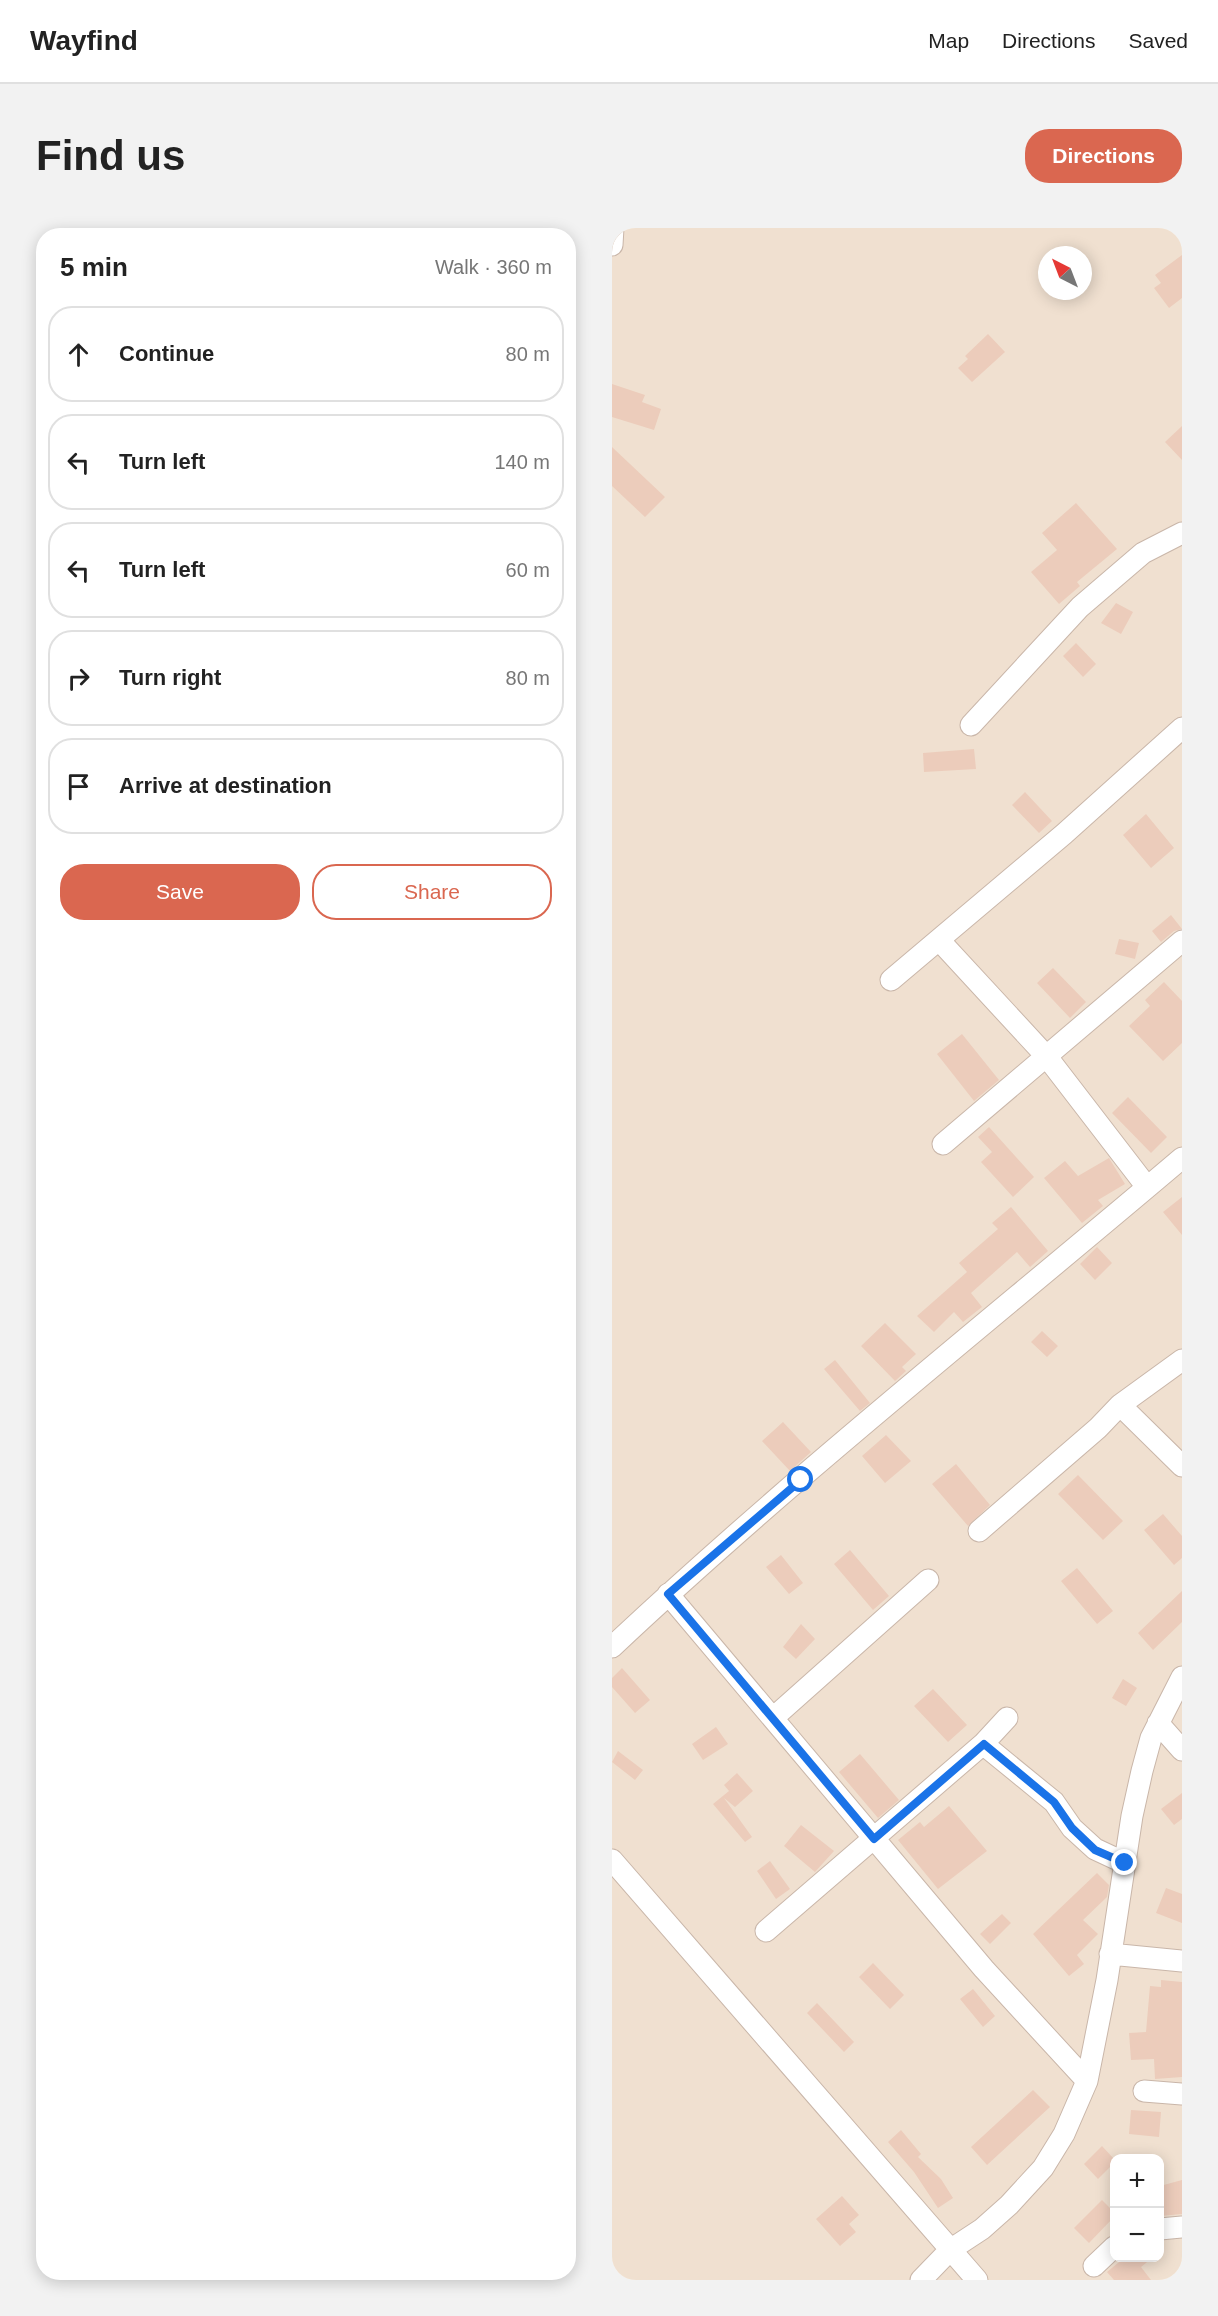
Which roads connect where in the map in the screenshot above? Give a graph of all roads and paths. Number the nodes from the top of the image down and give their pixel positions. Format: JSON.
{"nodes":[{"id":1,"x":614,"y":228,"type":"edge"},
{"id":2,"x":612,"y":245,"type":"edge"},
{"id":3,"x":1182,"y":532,"type":"edge"},
{"id":4,"x":971,"y":725,"type":"dead end"},
{"id":5,"x":1182,"y":728,"type":"edge"},
{"id":6,"x":939,"y":940,"type":"junction"},
{"id":7,"x":1182,"y":941,"type":"edge"},
{"id":8,"x":891,"y":980,"type":"dead end"},
{"id":9,"x":1047,"y":1057,"type":"junction"},
{"id":10,"x":943,"y":1144,"type":"dead end"},
{"id":11,"x":1182,"y":1158,"type":"edge"},
{"id":12,"x":1148,"y":1187,"type":"junction"},
{"id":13,"x":1182,"y":1360,"type":"edge"},
{"id":14,"x":1120,"y":1405,"type":"junction"},
{"id":15,"x":1182,"y":1466,"type":"edge"},
{"id":16,"x":979,"y":1531,"type":"dead end"},
{"id":17,"x":927,"y":1580,"type":"dead end"},
{"id":18,"x":668,"y":1594,"type":"junction"},
{"id":19,"x":612,"y":1647,"type":"edge"},
{"id":20,"x":1182,"y":1677,"type":"edge"},
{"id":21,"x":773,"y":1718,"type":"junction"},
{"id":22,"x":1007,"y":1718,"type":"dead end"},
{"id":23,"x":1158,"y":1723,"type":"junction"},
{"id":24,"x":984,"y":1744,"type":"junction"},
{"id":25,"x":1182,"y":1750,"type":"edge"},
{"id":26,"x":874,"y":1839,"type":"junction"},
{"id":27,"x":612,"y":1860,"type":"edge"},
{"id":28,"x":1125,"y":1863,"type":"junction"},
{"id":29,"x":766,"y":1932,"type":"dead end"},
{"id":30,"x":1110,"y":1954,"type":"junction"},
{"id":31,"x":1182,"y":1961,"type":"edge"},
{"id":32,"x":1087,"y":2081,"type":"junction"},
{"id":33,"x":1144,"y":2091,"type":"dead end"},
{"id":34,"x":1182,"y":2094,"type":"edge"},
{"id":35,"x":1182,"y":2227,"type":"edge"},
{"id":36,"x":1164,"y":2229,"type":"edge"},
{"id":37,"x":950,"y":2250,"type":"junction"},
{"id":38,"x":1110,"y":2251,"type":"edge"},
{"id":39,"x":1094,"y":2266,"type":"dead end"},
{"id":40,"x":921,"y":2280,"type":"edge"},
{"id":41,"x":977,"y":2280,"type":"edge"}],
"edges":[{"from":1,"to":2,"type":"street"},
{"from":3,"to":4,"type":"street"},
{"from":5,"to":6,"type":"street"},
{"from":6,"to":8,"type":"street"},
{"from":6,"to":9,"type":"street"},
{"from":7,"to":9,"type":"street"},
{"from":9,"to":10,"type":"street"},
{"from":9,"to":12,"type":"street"},
{"from":11,"to":12,"type":"street"},
{"from":12,"to":18,"type":"street"},
{"from":13,"to":14,"type":"street"},
{"from":14,"to":15,"type":"street"},
{"from":14,"to":16,"type":"street"},
{"from":17,"to":21,"type":"street"},
{"from":18,"to":19,"type":"street"},
{"from":18,"to":21,"type":"street"},
{"from":20,"to":23,"type":"street"},
{"from":21,"to":26,"type":"street"},
{"from":22,"to":24,"type":"street"},
{"from":23,"to":25,"type":"street"},
{"from":23,"to":28,"type":"street"},
{"from":24,"to":26,"type":"street"},
{"from":24,"to":28,"type":"street"},
{"from":26,"to":29,"type":"street"},
{"from":26,"to":32,"type":"street"},
{"from":27,"to":37,"type":"street"},
{"from":28,"to":30,"type":"street"},
{"from":30,"to":31,"type":"street"},
{"from":30,"to":32,"type":"street"},
{"from":32,"to":37,"type":"street"},
{"from":33,"to":34,"type":"street"},
{"from":35,"to":36,"type":"street"},
{"from":37,"to":40,"type":"street"},
{"from":37,"to":41,"type":"street"},
{"from":38,"to":39,"type":"street"}]}
